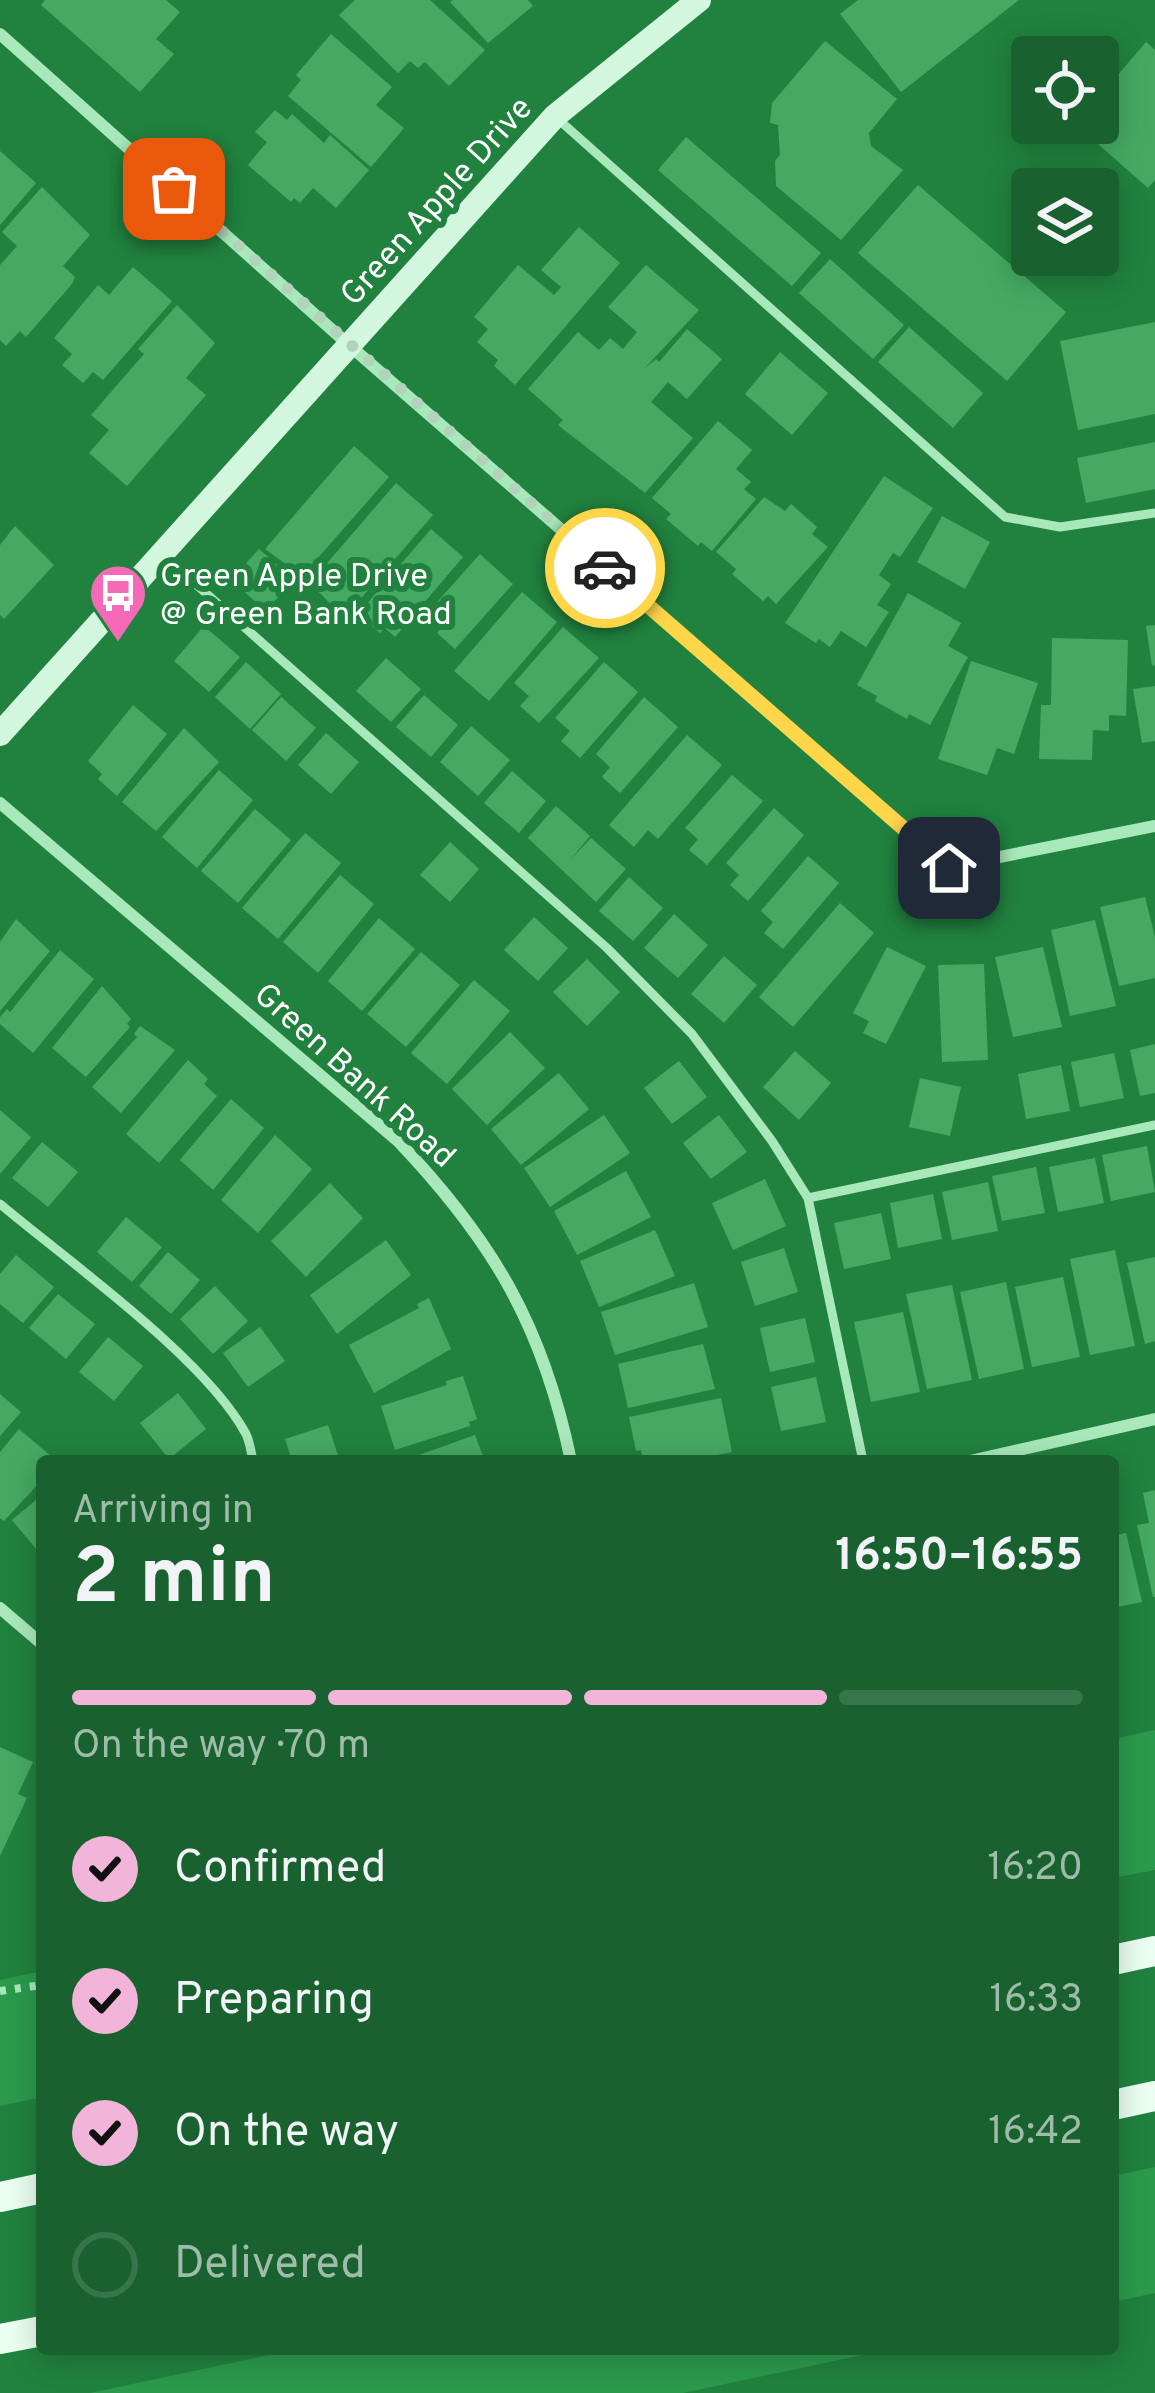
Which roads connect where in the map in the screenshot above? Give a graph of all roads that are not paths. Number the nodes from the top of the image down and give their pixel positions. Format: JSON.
{"nodes":[{"id":1,"x":699,"y":0,"type":"edge"},
{"id":2,"x":0,"y":34,"type":"edge"},
{"id":3,"x":555,"y":116,"type":"junction"},
{"id":4,"x":349,"y":345,"type":"junction"},
{"id":5,"x":1155,"y":513,"type":"edge"},
{"id":6,"x":161,"y":554,"type":"junction"},
{"id":7,"x":0,"y":734,"type":"edge"},
{"id":8,"x":0,"y":802,"type":"edge"},
{"id":9,"x":1155,"y":826,"type":"edge"},
{"id":10,"x":1155,"y":1125,"type":"edge"},
{"id":11,"x":808,"y":1198,"type":"junction"},
{"id":12,"x":0,"y":1204,"type":"edge"},
{"id":13,"x":1155,"y":1419,"type":"edge"},
{"id":14,"x":252,"y":1455,"type":"edge"},
{"id":15,"x":570,"y":1455,"type":"edge"},
{"id":16,"x":862,"y":1455,"type":"edge"},
{"id":17,"x":996,"y":1455,"type":"edge"},
{"id":18,"x":0,"y":1608,"type":"edge"},
{"id":19,"x":36,"y":1639,"type":"edge"},
{"id":20,"x":1155,"y":1951,"type":"edge"},
{"id":21,"x":1119,"y":1959,"type":"edge"},
{"id":22,"x":1155,"y":2096,"type":"edge"},
{"id":23,"x":1119,"y":2103,"type":"edge"},
{"id":24,"x":36,"y":2189,"type":"edge"},
{"id":25,"x":0,"y":2197,"type":"edge"},
{"id":26,"x":36,"y":2331,"type":"edge"},
{"id":27,"x":0,"y":2339,"type":"edge"}],
"edges":[{"from":1,"to":3,"type":"street","name":"Green Apple Drive"},
{"from":2,"to":4,"type":"street"},
{"from":3,"to":4,"type":"street","name":"Green Apple Drive"},
{"from":3,"to":5,"type":"lane"},
{"from":4,"to":6,"type":"street","name":"Green Apple Drive"},
{"from":4,"to":9,"type":"street"},
{"from":6,"to":7,"type":"street","name":"Green Apple Drive"},
{"from":6,"to":11,"type":"lane"},
{"from":8,"to":15,"type":"street","name":"Green Bank Road"},
{"from":10,"to":11,"type":"lane"},
{"from":11,"to":16,"type":"lane"},
{"from":12,"to":14,"type":"lane"},
{"from":13,"to":17,"type":"street"},
{"from":18,"to":19,"type":"street"},
{"from":20,"to":21,"type":"main road"},
{"from":22,"to":23,"type":"main road"},
{"from":24,"to":25,"type":"main road"},
{"from":26,"to":27,"type":"main road"}]}
